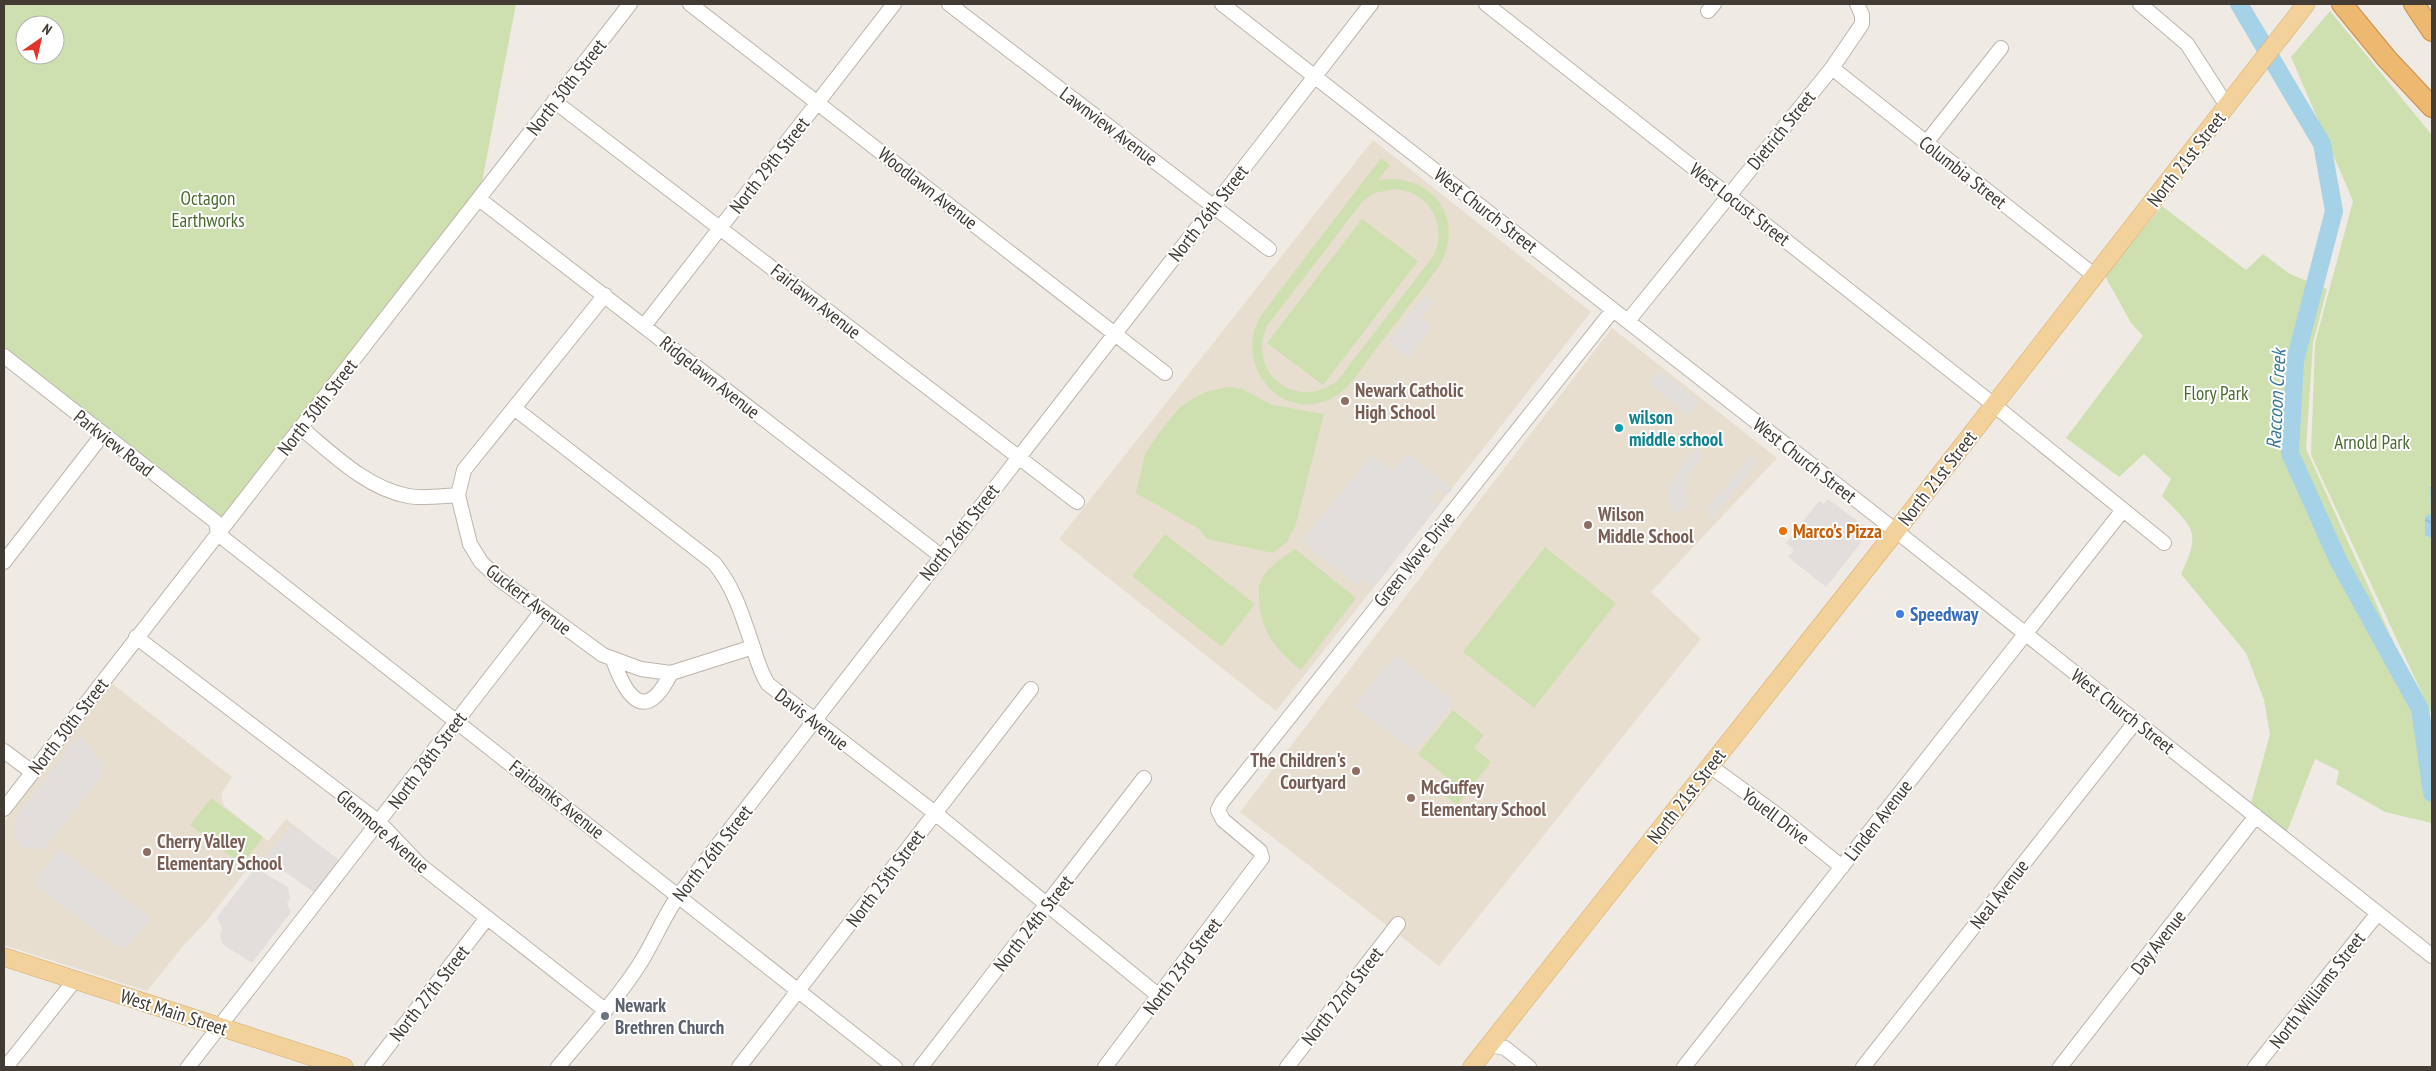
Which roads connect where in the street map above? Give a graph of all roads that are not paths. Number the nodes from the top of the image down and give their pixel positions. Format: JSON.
{"nodes":[{"id":1,"x":630,"y":4,"type":"edge"},
{"id":2,"x":690,"y":4,"type":"edge"},
{"id":3,"x":894,"y":4,"type":"edge"},
{"id":4,"x":949,"y":4,"type":"edge"},
{"id":5,"x":1222,"y":4,"type":"edge"},
{"id":6,"x":1371,"y":4,"type":"edge"},
{"id":7,"x":1486,"y":4,"type":"edge"},
{"id":8,"x":1857,"y":4,"type":"edge"},
{"id":9,"x":2140,"y":4,"type":"edge"},
{"id":10,"x":2306,"y":4,"type":"edge"},
{"id":11,"x":2342,"y":4,"type":"edge"},
{"id":12,"x":2414,"y":4,"type":"edge"},
{"id":13,"x":2432,"y":31,"type":"edge"},
{"id":14,"x":2001,"y":48,"type":"dead end"},
{"id":15,"x":1832,"y":68,"type":"junction"},
{"id":16,"x":1314,"y":76,"type":"junction"},
{"id":17,"x":554,"y":101,"type":"junction"},
{"id":18,"x":817,"y":103,"type":"junction"},
{"id":19,"x":2227,"y":106,"type":"junction"},
{"id":20,"x":2432,"y":107,"type":"edge"},
{"id":21,"x":1926,"y":143,"type":"junction"},
{"id":22,"x":1729,"y":195,"type":"junction"},
{"id":23,"x":479,"y":198,"type":"junction"},
{"id":24,"x":1213,"y":206,"type":"junction"},
{"id":25,"x":720,"y":228,"type":"junction"},
{"id":26,"x":1269,"y":249,"type":"dead end"},
{"id":27,"x":2095,"y":276,"type":"junction"},
{"id":28,"x":605,"y":295,"type":"junction"},
{"id":29,"x":1613,"y":310,"type":"junction"},
{"id":30,"x":1628,"y":321,"type":"junction"},
{"id":31,"x":644,"y":326,"type":"junction"},
{"id":32,"x":1114,"y":333,"type":"junction"},
{"id":33,"x":4,"y":356,"type":"edge"},
{"id":34,"x":1165,"y":373,"type":"dead end"},
{"id":35,"x":1994,"y":405,"type":"junction"},
{"id":36,"x":514,"y":408,"type":"junction"},
{"id":37,"x":301,"y":428,"type":"junction"},
{"id":38,"x":103,"y":434,"type":"junction"},
{"id":39,"x":1019,"y":457,"type":"junction"},
{"id":40,"x":458,"y":495,"type":"junction"},
{"id":41,"x":1077,"y":502,"type":"dead end"},
{"id":42,"x":2123,"y":510,"type":"junction"},
{"id":43,"x":1896,"y":531,"type":"junction"},
{"id":44,"x":218,"y":534,"type":"junction"},
{"id":45,"x":2164,"y":543,"type":"dead end"},
{"id":46,"x":941,"y":556,"type":"junction"},
{"id":47,"x":4,"y":562,"type":"edge"},
{"id":48,"x":542,"y":611,"type":"junction"},
{"id":49,"x":2025,"y":633,"type":"junction"},
{"id":50,"x":136,"y":637,"type":"junction"},
{"id":51,"x":753,"y":646,"type":"junction"},
{"id":52,"x":613,"y":660,"type":"junction"},
{"id":53,"x":671,"y":673,"type":"junction"},
{"id":54,"x":1031,"y":689,"type":"dead end"},
{"id":55,"x":457,"y":720,"type":"junction"},
{"id":56,"x":814,"y":721,"type":"junction"},
{"id":57,"x":2136,"y":721,"type":"junction"},
{"id":58,"x":4,"y":751,"type":"edge"},
{"id":59,"x":1710,"y":766,"type":"junction"},
{"id":60,"x":32,"y":772,"type":"junction"},
{"id":61,"x":1144,"y":778,"type":"dead end"},
{"id":62,"x":4,"y":809,"type":"edge"},
{"id":63,"x":935,"y":813,"type":"junction"},
{"id":64,"x":2256,"y":816,"type":"junction"},
{"id":65,"x":379,"y":822,"type":"junction"},
{"id":66,"x":1258,"y":865,"type":"joint"},
{"id":67,"x":1842,"y":867,"type":"junction"},
{"id":68,"x":679,"y":895,"type":"junction"},
{"id":69,"x":1046,"y":905,"type":"junction"},
{"id":70,"x":2378,"y":912,"type":"junction"},
{"id":71,"x":487,"y":918,"type":"junction"},
{"id":72,"x":1398,"y":924,"type":"dead end"},
{"id":73,"x":2432,"y":956,"type":"edge"},
{"id":74,"x":4,"y":957,"type":"edge"},
{"id":75,"x":74,"y":980,"type":"junction"},
{"id":76,"x":799,"y":990,"type":"junction"},
{"id":77,"x":1159,"y":996,"type":"junction"},
{"id":78,"x":605,"y":1010,"type":"junction"},
{"id":79,"x":220,"y":1027,"type":"junction"},
{"id":80,"x":1489,"y":1045,"type":"junction"},
{"id":81,"x":6,"y":1067,"type":"edge"},
{"id":82,"x":188,"y":1067,"type":"edge"},
{"id":83,"x":344,"y":1067,"type":"edge"},
{"id":84,"x":372,"y":1067,"type":"edge"},
{"id":85,"x":558,"y":1067,"type":"edge"},
{"id":86,"x":739,"y":1067,"type":"edge"},
{"id":87,"x":895,"y":1067,"type":"edge"},
{"id":88,"x":921,"y":1067,"type":"edge"},
{"id":89,"x":1105,"y":1067,"type":"edge"},
{"id":90,"x":1286,"y":1067,"type":"edge"},
{"id":91,"x":1472,"y":1067,"type":"edge"},
{"id":92,"x":1529,"y":1067,"type":"edge"},
{"id":93,"x":1684,"y":1067,"type":"edge"},
{"id":94,"x":1863,"y":1067,"type":"edge"},
{"id":95,"x":2060,"y":1067,"type":"edge"},
{"id":96,"x":2256,"y":1067,"type":"edge"}],
"edges":[{"from":1,"to":17,"type":"street","name":"North 30th Street"},
{"from":2,"to":18,"type":"street","name":"Woodlawn Avenue"},
{"from":3,"to":18,"type":"street","name":"North 29th Street"},
{"from":4,"to":24,"type":"street","name":"Lawnview Avenue"},
{"from":5,"to":16,"type":"street","name":"West Church Street"},
{"from":6,"to":16,"type":"street","name":"North 26th Street"},
{"from":7,"to":22,"type":"street","name":"West Locust Street"},
{"from":8,"to":15,"type":"street","name":"Dietrich Street"},
{"from":9,"to":19,"type":"street"},
{"from":10,"to":19,"type":"main road","name":"North 21st Street"},
{"from":11,"to":20,"type":"highway"},
{"from":12,"to":13,"type":"highway"},
{"from":14,"to":21,"type":"street"},
{"from":15,"to":21,"type":"street","name":"Columbia Street"},
{"from":15,"to":22,"type":"street","name":"Dietrich Street"},
{"from":16,"to":24,"type":"street","name":"North 26th Street"},
{"from":16,"to":29,"type":"street","name":"West Church Street"},
{"from":17,"to":23,"type":"street","name":"North 30th Street"},
{"from":17,"to":25,"type":"street","name":"Fairlawn Avenue"},
{"from":18,"to":25,"type":"street","name":"North 29th Street"},
{"from":18,"to":32,"type":"street","name":"Woodlawn Avenue"},
{"from":19,"to":27,"type":"main road","name":"North 21st Street"},
{"from":21,"to":27,"type":"street","name":"Columbia Street"},
{"from":22,"to":30,"type":"street","name":"Dietrich Street"},
{"from":22,"to":35,"type":"street","name":"West Locust Street"},
{"from":23,"to":28,"type":"street","name":"Ridgelawn Avenue"},
{"from":23,"to":37,"type":"street","name":"North 30th Street"},
{"from":24,"to":26,"type":"street","name":"Lawnview Avenue"},
{"from":24,"to":32,"type":"street","name":"North 26th Street"},
{"from":25,"to":31,"type":"street","name":"North 29th Street"},
{"from":25,"to":39,"type":"street","name":"Fairlawn Avenue"},
{"from":27,"to":35,"type":"main road","name":"North 21st Street"},
{"from":28,"to":31,"type":"street","name":"Ridgelawn Avenue"},
{"from":28,"to":36,"type":"street"},
{"from":29,"to":30,"type":"street","name":"West Church Street"},
{"from":29,"to":66,"type":"street","name":"Green Wave Drive"},
{"from":30,"to":43,"type":"street","name":"West Church Street"},
{"from":31,"to":46,"type":"street","name":"Ridgelawn Avenue"},
{"from":32,"to":34,"type":"street","name":"Woodlawn Avenue"},
{"from":32,"to":39,"type":"street","name":"North 26th Street"},
{"from":33,"to":38,"type":"street","name":"Parkview Road"},
{"from":35,"to":42,"type":"street","name":"West Locust Street"},
{"from":35,"to":43,"type":"main road","name":"North 21st Street"},
{"from":36,"to":40,"type":"street"},
{"from":36,"to":51,"type":"street","name":"Davis Avenue"},
{"from":37,"to":40,"type":"street"},
{"from":37,"to":44,"type":"street","name":"North 30th Street"},
{"from":38,"to":44,"type":"street","name":"Parkview Road"},
{"from":38,"to":47,"type":"street"},
{"from":39,"to":41,"type":"street","name":"Fairlawn Avenue"},
{"from":39,"to":46,"type":"street","name":"North 26th Street"},
{"from":40,"to":48,"type":"street","name":"Guckert Avenue"},
{"from":42,"to":45,"type":"street","name":"West Locust Street"},
{"from":42,"to":49,"type":"street","name":"Linden Avenue"},
{"from":43,"to":49,"type":"street","name":"West Church Street"},
{"from":43,"to":59,"type":"main road","name":"North 21st Street"},
{"from":44,"to":50,"type":"street","name":"North 30th Street"},
{"from":44,"to":55,"type":"street","name":"Fairbanks Avenue"},
{"from":46,"to":56,"type":"street","name":"North 26th Street"},
{"from":48,"to":52,"type":"street","name":"Guckert Avenue"},
{"from":48,"to":55,"type":"street","name":"North 28th Street"},
{"from":49,"to":57,"type":"street","name":"West Church Street"},
{"from":49,"to":67,"type":"street","name":"Linden Avenue"},
{"from":50,"to":60,"type":"street","name":"North 30th Street"},
{"from":50,"to":65,"type":"street","name":"Glenmore Avenue"},
{"from":51,"to":53,"type":"street","name":"Guckert Avenue"},
{"from":51,"to":56,"type":"street","name":"Davis Avenue"},
{"from":52,"to":53,"type":"street","name":"Guckert Avenue"},
{"from":52,"to":53,"type":"street"},
{"from":54,"to":63,"type":"street","name":"North 25th Street"},
{"from":55,"to":65,"type":"street","name":"North 28th Street"},
{"from":55,"to":68,"type":"street","name":"Fairbanks Avenue"},
{"from":56,"to":63,"type":"street","name":"Davis Avenue"},
{"from":56,"to":68,"type":"street","name":"North 26th Street"},
{"from":57,"to":64,"type":"street","name":"West Church Street"},
{"from":57,"to":94,"type":"street","name":"Neal Avenue"},
{"from":58,"to":60,"type":"street"},
{"from":59,"to":67,"type":"street","name":"Youell Drive"},
{"from":59,"to":80,"type":"main road","name":"North 21st Street"},
{"from":60,"to":62,"type":"street","name":"North 30th Street"},
{"from":61,"to":69,"type":"street","name":"North 24th Street"},
{"from":63,"to":69,"type":"street","name":"Davis Avenue"},
{"from":63,"to":76,"type":"street","name":"North 25th Street"},
{"from":64,"to":70,"type":"street","name":"West Church Street"},
{"from":64,"to":95,"type":"street","name":"Day Avenue"},
{"from":65,"to":71,"type":"street","name":"Glenmore Avenue"},
{"from":65,"to":79,"type":"street","name":"North 28th Street"},
{"from":66,"to":77,"type":"street","name":"North 23rd Street"},
{"from":67,"to":93,"type":"street","name":"Linden Avenue"},
{"from":68,"to":76,"type":"street","name":"Fairbanks Avenue"},
{"from":68,"to":78,"type":"street","name":"North 26th Street"},
{"from":69,"to":77,"type":"street","name":"Davis Avenue"},
{"from":69,"to":88,"type":"street","name":"North 24th Street"},
{"from":70,"to":73,"type":"street","name":"West Church Street"},
{"from":70,"to":96,"type":"street","name":"North Williams Street"},
{"from":71,"to":78,"type":"street","name":"Glenmore Avenue"},
{"from":71,"to":84,"type":"street","name":"North 27th Street"},
{"from":72,"to":90,"type":"street","name":"North 22nd Street"},
{"from":74,"to":75,"type":"main road","name":"West Main Street"},
{"from":75,"to":79,"type":"main road","name":"West Main Street"},
{"from":75,"to":81,"type":"street"},
{"from":76,"to":86,"type":"street","name":"North 25th Street"},
{"from":76,"to":87,"type":"street","name":"Fairbanks Avenue"},
{"from":77,"to":89,"type":"street","name":"North 23rd Street"},
{"from":78,"to":85,"type":"street","name":"North 26th Street"},
{"from":79,"to":82,"type":"street","name":"North 28th Street"},
{"from":79,"to":83,"type":"main road","name":"West Main Street"},
{"from":80,"to":91,"type":"main road","name":"North 21st Street"},
{"from":80,"to":92,"type":"street"}]}
